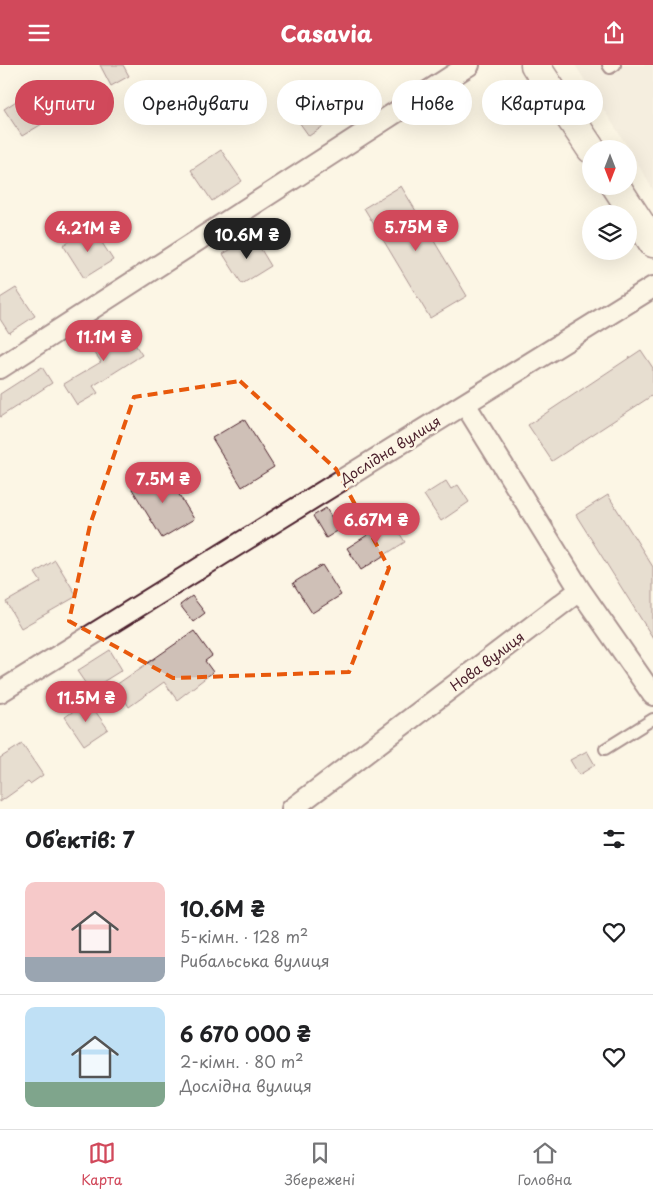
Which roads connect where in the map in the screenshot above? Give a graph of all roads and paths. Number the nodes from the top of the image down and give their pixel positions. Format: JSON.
{"nodes":[{"id":1,"x":469,"y":65,"type":"edge"},
{"id":2,"x":535,"y":65,"type":"edge"},
{"id":3,"x":608,"y":65,"type":"edge"},
{"id":4,"x":615,"y":65,"type":"edge"},
{"id":5,"x":585,"y":140,"type":"edge"},
{"id":6,"x":622,"y":195,"type":"edge"},
{"id":7,"x":653,"y":243,"type":"edge"},
{"id":8,"x":653,"y":287,"type":"edge"},
{"id":9,"x":0,"y":368,"type":"edge"},
{"id":10,"x":465,"y":404,"type":"junction"},
{"id":11,"x":580,"y":590,"type":"junction"},
{"id":12,"x":0,"y":692,"type":"edge"},
{"id":13,"x":653,"y":695,"type":"edge"},
{"id":14,"x":653,"y":719,"type":"edge"},
{"id":15,"x":605,"y":749,"type":"dead end"},
{"id":16,"x":292,"y":809,"type":"edge"}],
"edges":[{"from":1,"to":9,"type":"street"},
{"from":2,"to":5,"type":"street"},
{"from":3,"to":4,"type":"lane"},
{"from":6,"to":7,"type":"street"},
{"from":8,"to":10,"type":"street","name":"Дослідна вулиця"},
{"from":10,"to":11,"type":"street"},
{"from":10,"to":12,"type":"street","name":"Дослідна вулиця"},
{"from":11,"to":13,"type":"street"},
{"from":11,"to":16,"type":"street","name":"Нова вулиця"},
{"from":14,"to":15,"type":"lane"}]}
